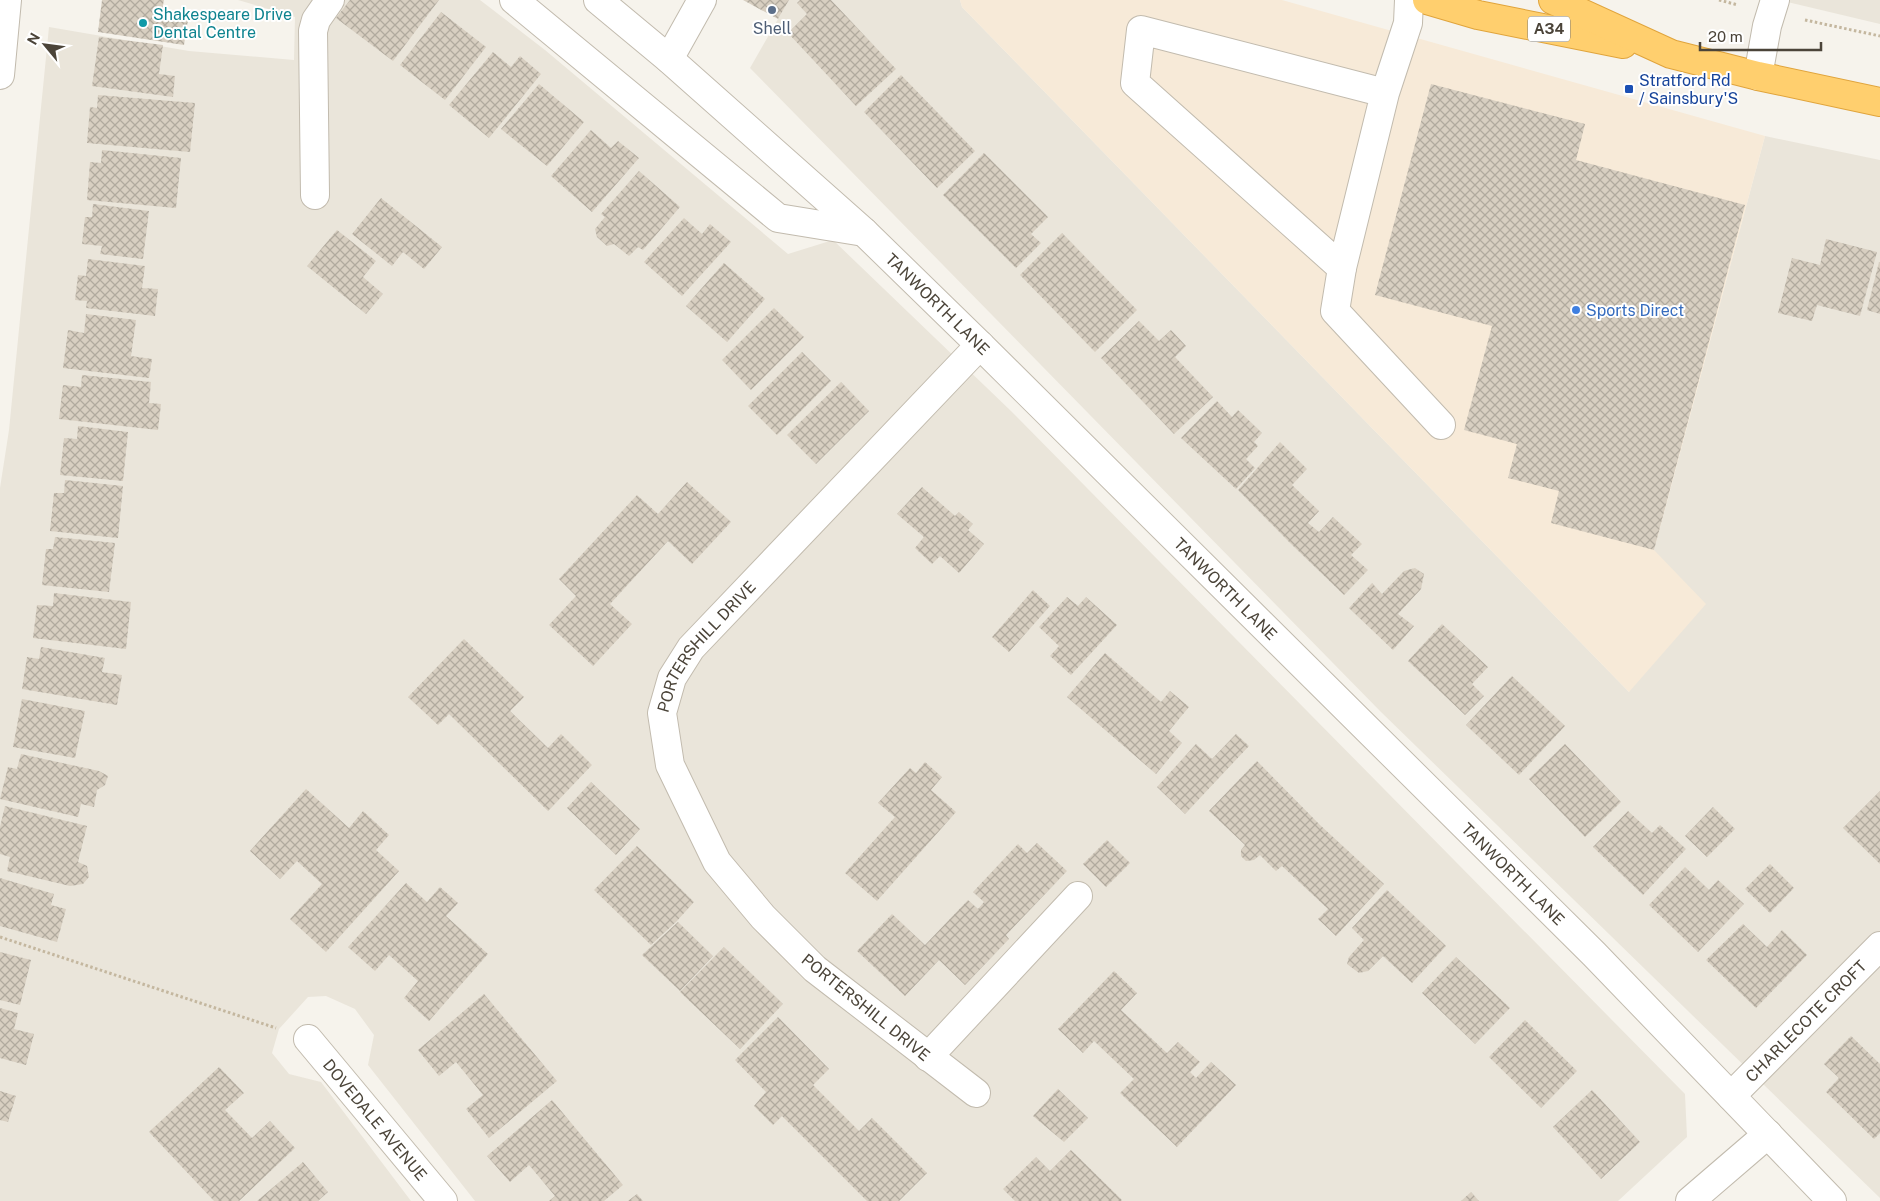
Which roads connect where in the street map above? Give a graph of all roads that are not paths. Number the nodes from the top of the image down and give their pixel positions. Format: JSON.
{"nodes":[{"id":1,"x":7,"y":0,"type":"edge"},
{"id":2,"x":330,"y":0,"type":"edge"},
{"id":3,"x":514,"y":0,"type":"edge"},
{"id":4,"x":598,"y":0,"type":"edge"},
{"id":5,"x":702,"y":0,"type":"edge"},
{"id":6,"x":1409,"y":0,"type":"edge"},
{"id":7,"x":1427,"y":0,"type":"edge"},
{"id":8,"x":1553,"y":0,"type":"edge"},
{"id":9,"x":1775,"y":0,"type":"edge"},
{"id":10,"x":1672,"y":54,"type":"junction"},
{"id":11,"x":669,"y":59,"type":"junction"},
{"id":12,"x":0,"y":75,"type":"edge"},
{"id":13,"x":1758,"y":76,"type":"junction"},
{"id":14,"x":1385,"y":93,"type":"junction"},
{"id":15,"x":1880,"y":102,"type":"edge"},
{"id":16,"x":315,"y":195,"type":"dead end"},
{"id":17,"x":864,"y":232,"type":"junction"},
{"id":18,"x":1342,"y":268,"type":"junction"},
{"id":19,"x":980,"y":345,"type":"junction"},
{"id":20,"x":1441,"y":424,"type":"dead end"},
{"id":21,"x":1078,"y":896,"type":"dead end"},
{"id":22,"x":1880,"y":946,"type":"edge"},
{"id":23,"x":308,"y":1039,"type":"road end"},
{"id":24,"x":928,"y":1056,"type":"junction"},
{"id":25,"x":976,"y":1093,"type":"dead end"},
{"id":26,"x":1731,"y":1096,"type":"junction"},
{"id":27,"x":1768,"y":1134,"type":"junction"},
{"id":28,"x":443,"y":1201,"type":"edge"},
{"id":29,"x":1690,"y":1201,"type":"edge"},
{"id":30,"x":1832,"y":1201,"type":"edge"}],
"edges":[{"from":1,"to":12,"type":"street"},
{"from":2,"to":16,"type":"street"},
{"from":3,"to":17,"type":"street"},
{"from":4,"to":11,"type":"street","name":"TANWORTH LANE"},
{"from":5,"to":11,"type":"street"},
{"from":6,"to":14,"type":"street"},
{"from":7,"to":10,"type":"highway","number":"A34"},
{"from":8,"to":10,"type":"highway","number":"A34"},
{"from":9,"to":13,"type":"street"},
{"from":10,"to":13,"type":"highway","number":"A34"},
{"from":11,"to":17,"type":"street","name":"TANWORTH LANE"},
{"from":13,"to":15,"type":"highway","number":"A34"},
{"from":14,"to":18,"type":"street"},
{"from":14,"to":18,"type":"street"},
{"from":17,"to":19,"type":"street","name":"TANWORTH LANE"},
{"from":18,"to":20,"type":"street"},
{"from":19,"to":24,"type":"street","name":"PORTERSHILL DRIVE"},
{"from":19,"to":26,"type":"street","name":"TANWORTH LANE"},
{"from":21,"to":24,"type":"street"},
{"from":22,"to":26,"type":"street","name":"CHARLECOTE CROFT"},
{"from":23,"to":28,"type":"street","name":"DOVEDALE AVENUE"},
{"from":24,"to":25,"type":"street","name":"PORTERSHILL DRIVE"},
{"from":26,"to":27,"type":"street","name":"TANWORTH LANE"},
{"from":27,"to":29,"type":"street"},
{"from":27,"to":30,"type":"street","name":"TANWORTH LANE"}]}
